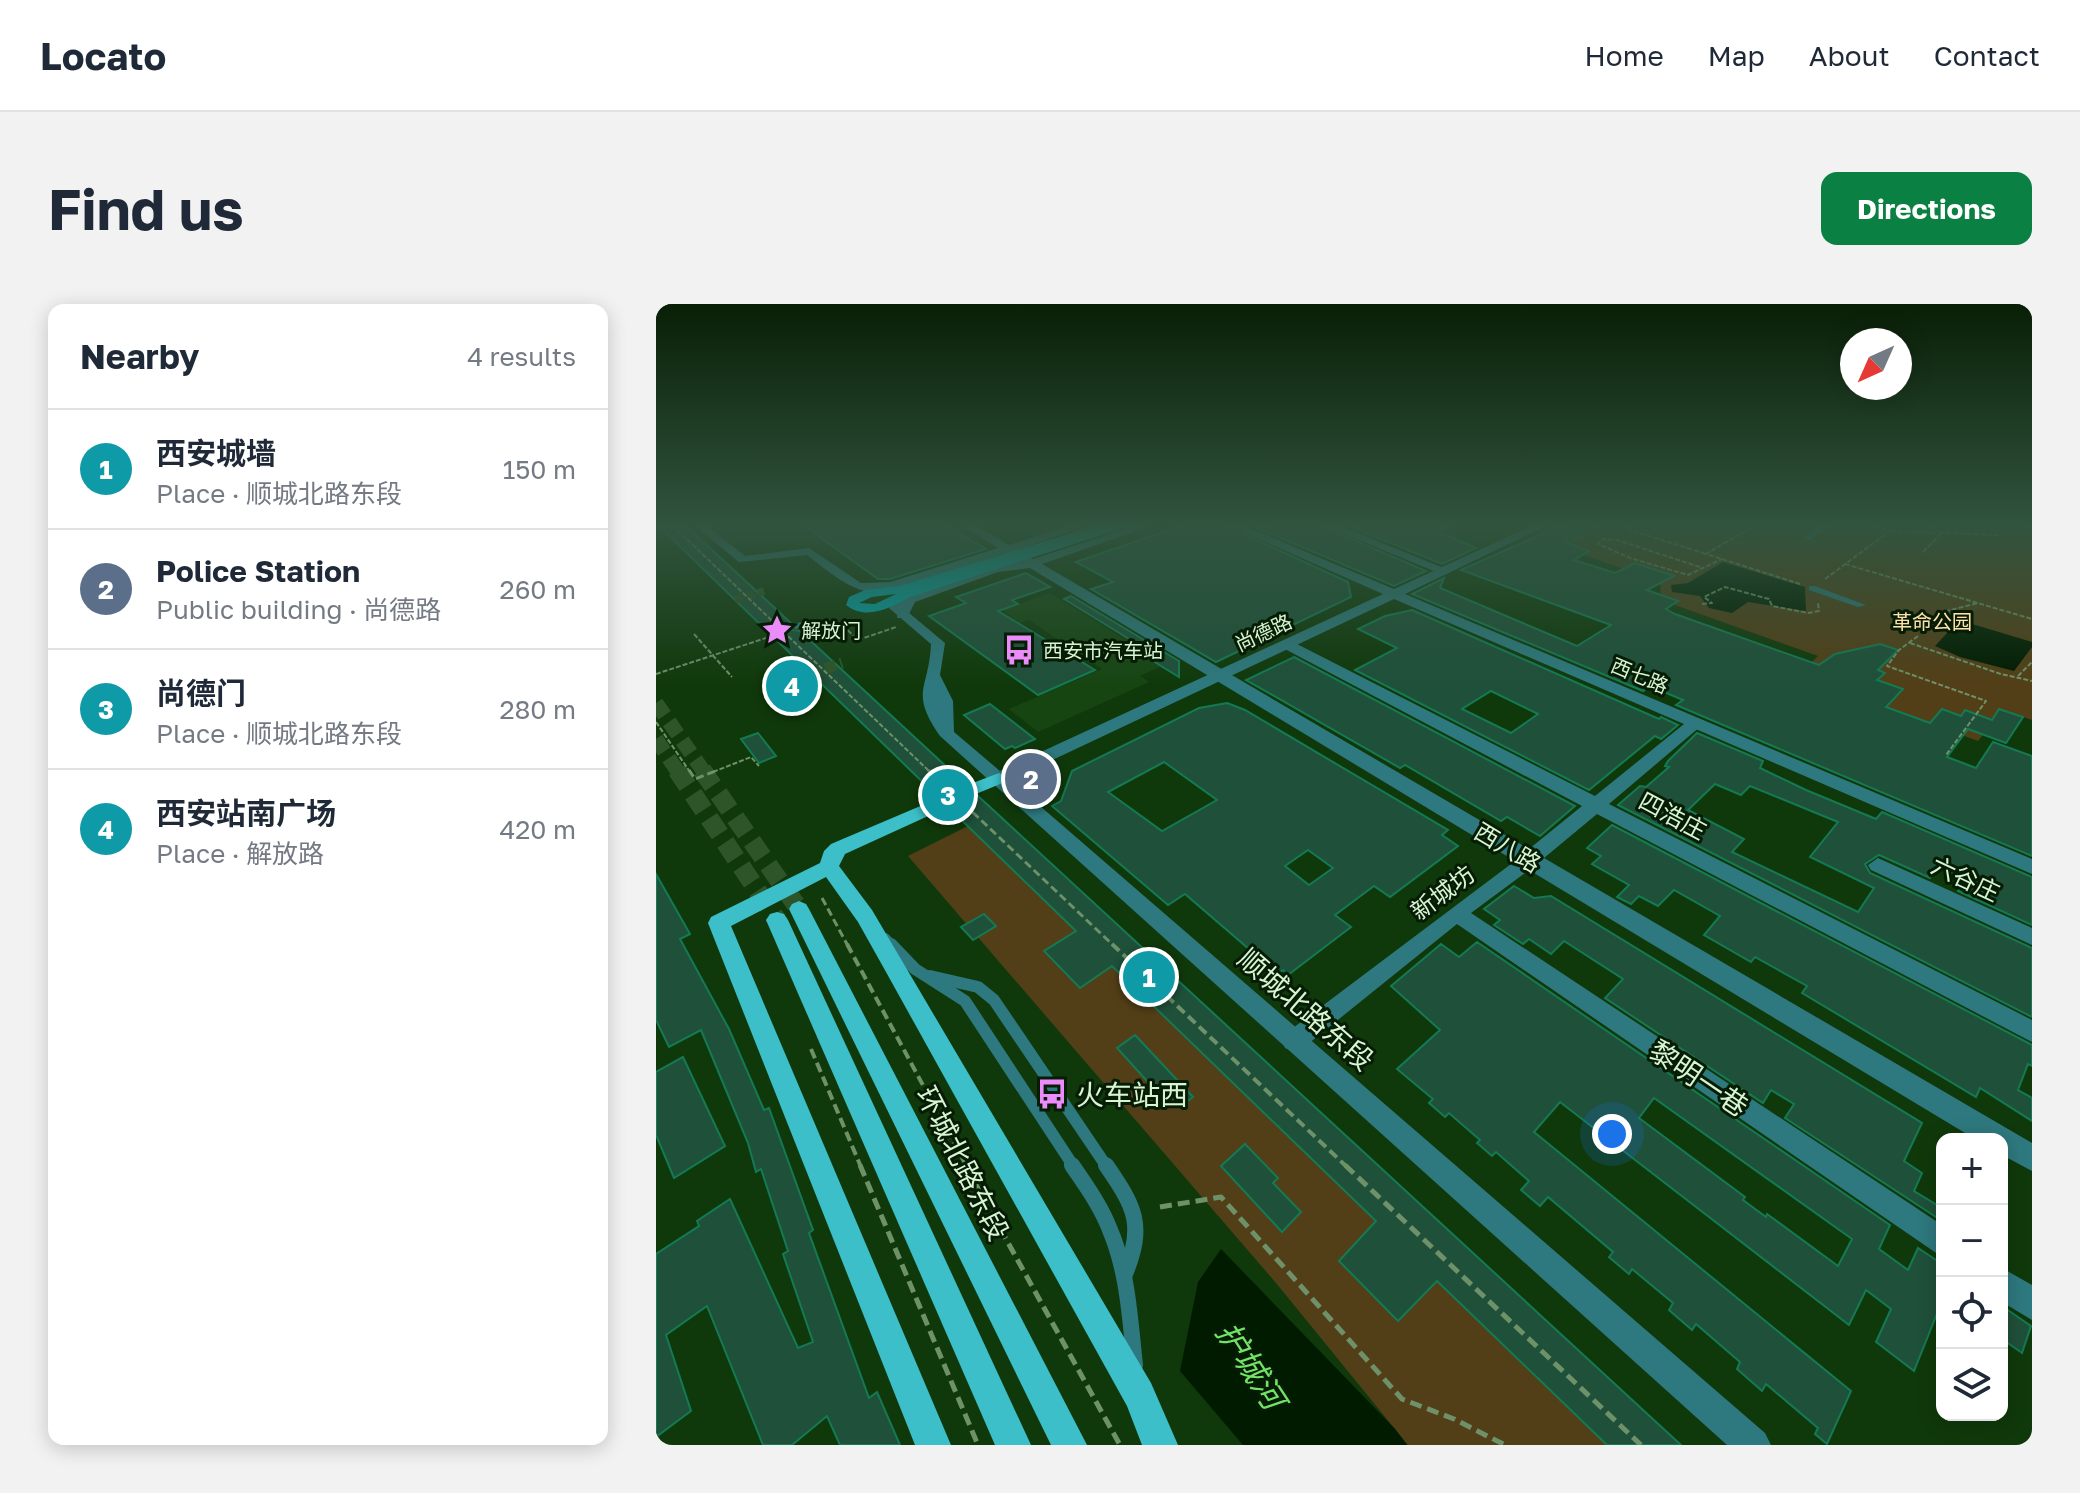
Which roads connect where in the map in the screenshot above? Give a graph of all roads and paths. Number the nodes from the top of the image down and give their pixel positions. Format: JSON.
{"nodes":[{"id":1,"x":719,"y":577,"type":"edge"},
{"id":2,"x":845,"y":577,"type":"edge"},
{"id":3,"x":927,"y":577,"type":"edge"},
{"id":4,"x":943,"y":577,"type":"edge"},
{"id":5,"x":966,"y":577,"type":"edge"},
{"id":6,"x":978,"y":577,"type":"edge"},
{"id":7,"x":1050,"y":577,"type":"edge"},
{"id":8,"x":1356,"y":577,"type":"edge"},
{"id":9,"x":1431,"y":577,"type":"edge"},
{"id":10,"x":1779,"y":577,"type":"edge"},
{"id":11,"x":1827,"y":577,"type":"edge"},
{"id":12,"x":1890,"y":577,"type":"edge"},
{"id":13,"x":1812,"y":588,"type":"junction"},
{"id":14,"x":1395,"y":594,"type":"junction"},
{"id":15,"x":1702,"y":604,"type":"dead end"},
{"id":16,"x":1861,"y":605,"type":"dead end"},
{"id":17,"x":901,"y":606,"type":"junction"},
{"id":18,"x":1895,"y":616,"type":"dead end"},
{"id":19,"x":2032,"y":619,"type":"edge"},
{"id":20,"x":801,"y":627,"type":"tunnel mouth"},
{"id":21,"x":1927,"y":627,"type":"dead end"},
{"id":22,"x":694,"y":634,"type":"dead end"},
{"id":23,"x":772,"y":636,"type":"tunnel mouth"},
{"id":24,"x":1910,"y":643,"type":"dead end"},
{"id":25,"x":1288,"y":645,"type":"junction"},
{"id":26,"x":714,"y":655,"type":"junction"},
{"id":27,"x":2032,"y":662,"type":"edge"},
{"id":28,"x":1887,"y":666,"type":"dead end"},
{"id":29,"x":656,"y":674,"type":"edge"},
{"id":30,"x":732,"y":677,"type":"dead end"},
{"id":31,"x":1219,"y":677,"type":"junction"},
{"id":32,"x":2017,"y":678,"type":"junction"},
{"id":33,"x":2032,"y":681,"type":"edge"},
{"id":34,"x":656,"y":722,"type":"edge"},
{"id":35,"x":1695,"y":723,"type":"junction"},
{"id":36,"x":1946,"y":755,"type":"dead end"},
{"id":37,"x":759,"y":766,"type":"dead end"},
{"id":38,"x":999,"y":778,"type":"junction"},
{"id":39,"x":958,"y":798,"type":"junction"},
{"id":40,"x":1594,"y":803,"type":"junction"},
{"id":41,"x":1529,"y":860,"type":"junction"},
{"id":42,"x":1878,"y":865,"type":"dead end"},
{"id":43,"x":829,"y":867,"type":"junction"},
{"id":44,"x":2032,"y":867,"type":"edge"},
{"id":45,"x":799,"y":909,"type":"junction"},
{"id":46,"x":1456,"y":913,"type":"junction"},
{"id":47,"x":865,"y":916,"type":"junction"},
{"id":48,"x":2032,"y":937,"type":"edge"},
{"id":49,"x":924,"y":975,"type":"junction"},
{"id":50,"x":2032,"y":1032,"type":"edge"},
{"id":51,"x":1294,"y":1041,"type":"junction"},
{"id":52,"x":808,"y":1043,"type":"dead end"},
{"id":53,"x":1989,"y":1133,"type":"edge"},
{"id":54,"x":2008,"y":1144,"type":"edge"},
{"id":55,"x":2032,"y":1158,"type":"edge"},
{"id":56,"x":1160,"y":1207,"type":"dead end"},
{"id":57,"x":1936,"y":1238,"type":"edge"},
{"id":58,"x":1125,"y":1274,"type":"junction"},
{"id":59,"x":2008,"y":1287,"type":"edge"},
{"id":60,"x":2032,"y":1304,"type":"edge"},
{"id":61,"x":1139,"y":1395,"type":"junction"},
{"id":62,"x":933,"y":1445,"type":"edge"},
{"id":63,"x":978,"y":1445,"type":"edge"},
{"id":64,"x":1013,"y":1445,"type":"edge"},
{"id":65,"x":1069,"y":1445,"type":"edge"},
{"id":66,"x":1120,"y":1445,"type":"edge"},
{"id":67,"x":1160,"y":1445,"type":"edge"},
{"id":68,"x":1505,"y":1445,"type":"edge"},
{"id":69,"x":1641,"y":1445,"type":"edge"},
{"id":70,"x":1753,"y":1445,"type":"edge"}],
"edges":[{"from":1,"to":39,"type":"path"},
{"from":2,"to":3,"type":"street"},
{"from":4,"to":17,"type":"main road"},
{"from":5,"to":17,"type":"main road"},
{"from":6,"to":17,"type":"street"},
{"from":7,"to":31,"type":"street","name":"西八路"},
{"from":8,"to":14,"type":"street","name":"西七路"},
{"from":9,"to":14,"type":"street","name":"尚德路"},
{"from":10,"to":13,"type":"path"},
{"from":11,"to":13,"type":"path"},
{"from":12,"to":19,"type":"path"},
{"from":13,"to":15,"type":"path"},
{"from":13,"to":16,"type":"street"},
{"from":14,"to":25,"type":"street","name":"尚德路"},
{"from":14,"to":35,"type":"street","name":"西七路"},
{"from":17,"to":20,"type":"path"},
{"from":17,"to":38,"type":"street","name":"顺城北路东段"},
{"from":18,"to":21,"type":"street"},
{"from":22,"to":26,"type":"path"},
{"from":23,"to":26,"type":"path"},
{"from":24,"to":32,"type":"path"},
{"from":25,"to":31,"type":"street","name":"尚德路"},
{"from":25,"to":40,"type":"street","name":"四浩庄"},
{"from":26,"to":29,"type":"path"},
{"from":26,"to":30,"type":"path"},
{"from":27,"to":32,"type":"path"},
{"from":28,"to":36,"type":"path"},
{"from":31,"to":38,"type":"street","name":"尚德路"},
{"from":31,"to":41,"type":"street","name":"西八路"},
{"from":32,"to":33,"type":"path"},
{"from":34,"to":37,"type":"path"},
{"from":35,"to":40,"type":"street","name":"新城坊"},
{"from":35,"to":44,"type":"street","name":"西七路"},
{"from":38,"to":39,"type":"main road"},
{"from":38,"to":51,"type":"street","name":"顺城北路东段"},
{"from":39,"to":43,"type":"main road"},
{"from":39,"to":69,"type":"path"},
{"from":40,"to":41,"type":"street","name":"新城坊"},
{"from":40,"to":50,"type":"street","name":"四浩庄"},
{"from":41,"to":46,"type":"street","name":"新城坊"},
{"from":41,"to":53,"type":"street","name":"西八路"},
{"from":42,"to":48,"type":"street","name":"六谷庄"},
{"from":43,"to":47,"type":"main road"},
{"from":43,"to":62,"type":"main road"},
{"from":45,"to":64,"type":"main road"},
{"from":45,"to":65,"type":"main road","name":"环城北路东段"},
{"from":45,"to":66,"type":"path"},
{"from":46,"to":51,"type":"street","name":"新城坊"},
{"from":46,"to":57,"type":"street","name":"黎明一巷"},
{"from":47,"to":49,"type":"lane"},
{"from":47,"to":61,"type":"main road"},
{"from":49,"to":58,"type":"lane"},
{"from":49,"to":58,"type":"lane"},
{"from":51,"to":70,"type":"street","name":"顺城北路东段"},
{"from":52,"to":63,"type":"path"},
{"from":54,"to":55,"type":"street","name":"西八路"},
{"from":56,"to":68,"type":"path"},
{"from":58,"to":61,"type":"lane"},
{"from":59,"to":60,"type":"street"},
{"from":61,"to":67,"type":"main road"}]}
